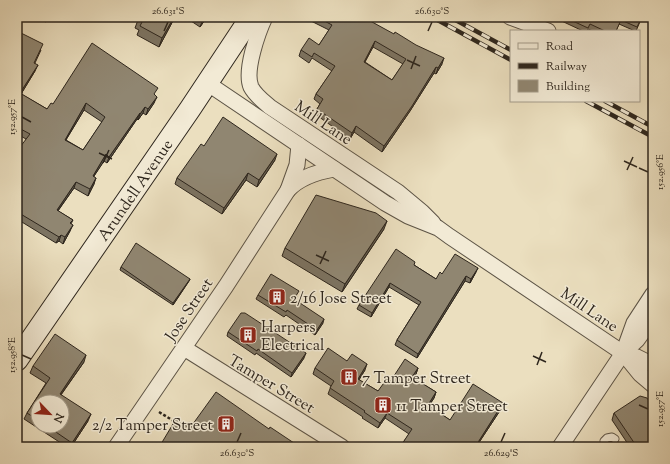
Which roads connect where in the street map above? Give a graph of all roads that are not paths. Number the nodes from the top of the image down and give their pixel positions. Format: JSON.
{"nodes":[{"id":1,"x":251,"y":17,"type":"edge"},
{"id":2,"x":265,"y":17,"type":"edge"},
{"id":3,"x":510,"y":17,"type":"edge"},
{"id":4,"x":545,"y":30,"type":"edge"},
{"id":5,"x":207,"y":83,"type":"junction"},
{"id":6,"x":298,"y":146,"type":"junction"},
{"id":7,"x":334,"y":169,"type":"junction"},
{"id":8,"x":288,"y":190,"type":"junction"},
{"id":9,"x":438,"y":228,"type":"junction"},
{"id":10,"x":653,"y":294,"type":"edge"},
{"id":11,"x":653,"y":318,"type":"edge"},
{"id":12,"x":184,"y":348,"type":"junction"},
{"id":13,"x":623,"y":353,"type":"junction"},
{"id":14,"x":17,"y":360,"type":"edge"},
{"id":15,"x":653,"y":365,"type":"edge"},
{"id":16,"x":653,"y":385,"type":"edge"},
{"id":17,"x":615,"y":439,"type":"dead end"},
{"id":18,"x":604,"y":441,"type":"dead end"},
{"id":19,"x":338,"y":446,"type":"edge"},
{"id":20,"x":116,"y":447,"type":"edge"},
{"id":21,"x":560,"y":447,"type":"edge"}],
"edges":[{"from":1,"to":5,"type":"main road","name":"Arundell Avenue"},
{"from":2,"to":9,"type":"street","name":"Mill Lane"},
{"from":3,"to":4,"type":"street"},
{"from":5,"to":6,"type":"street","name":"Mill Lane"},
{"from":5,"to":14,"type":"main road","name":"Arundell Avenue"},
{"from":6,"to":7,"type":"street","name":"Mill Lane"},
{"from":6,"to":8,"type":"street","name":"Jose Street"},
{"from":7,"to":8,"type":"street","name":"Jose Street"},
{"from":7,"to":9,"type":"street","name":"Mill Lane"},
{"from":8,"to":12,"type":"street","name":"Jose Street"},
{"from":9,"to":13,"type":"street","name":"Mill Lane"},
{"from":10,"to":13,"type":"street"},
{"from":11,"to":13,"type":"street"},
{"from":12,"to":19,"type":"street","name":"Tamper Street"},
{"from":12,"to":20,"type":"street","name":"Jose Street"},
{"from":13,"to":15,"type":"street","name":"Mill Lane"},
{"from":13,"to":16,"type":"street","name":"Mill Lane"},
{"from":13,"to":21,"type":"street"},
{"from":17,"to":18,"type":"lane"}]}
